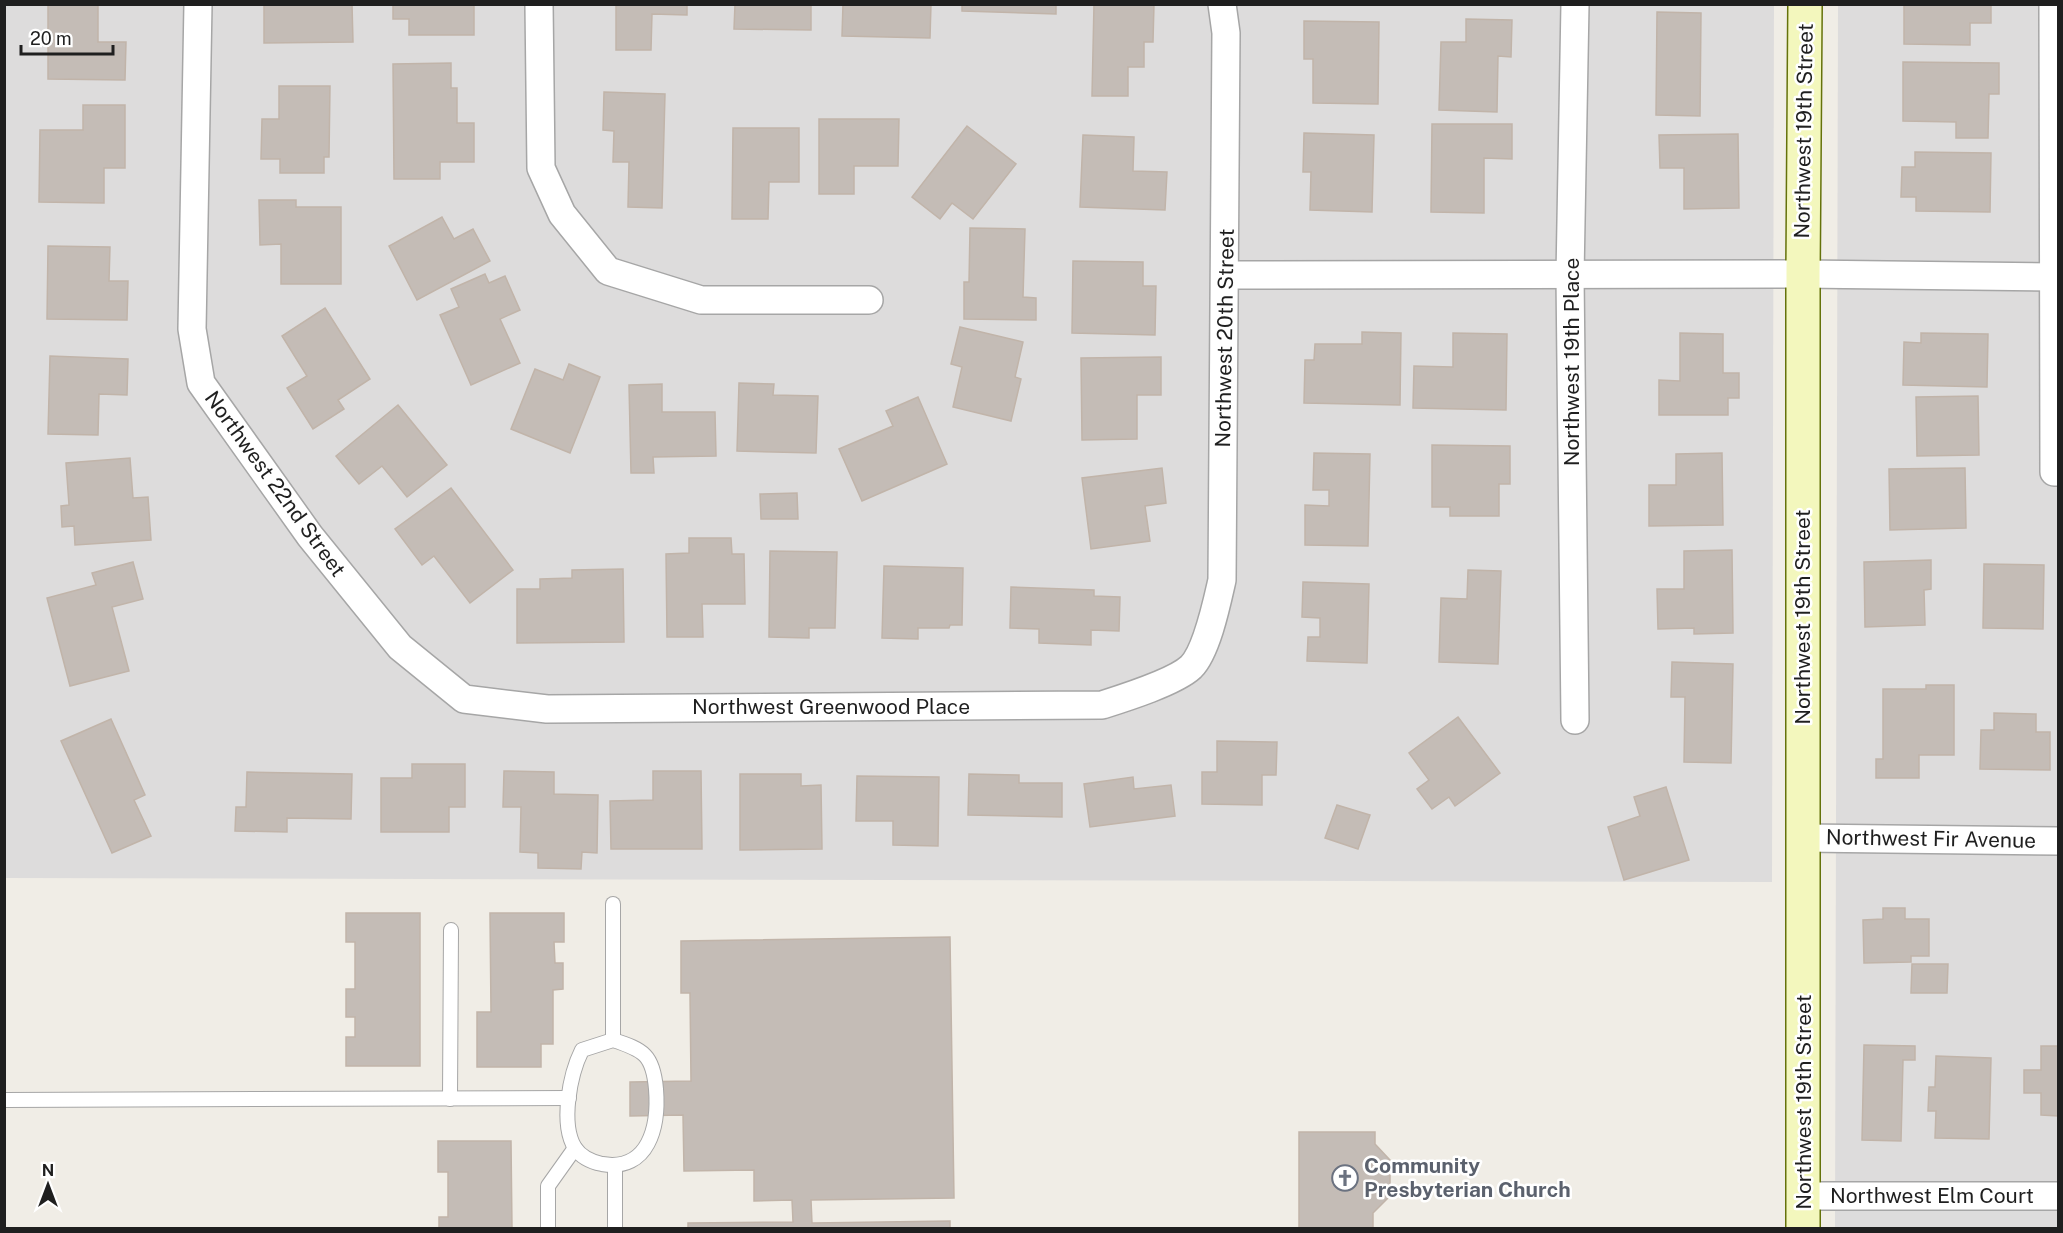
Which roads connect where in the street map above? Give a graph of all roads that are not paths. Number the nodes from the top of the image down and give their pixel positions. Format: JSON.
{"nodes":[{"id":1,"x":198,"y":4,"type":"edge"},
{"id":2,"x":539,"y":4,"type":"edge"},
{"id":3,"x":1222,"y":4,"type":"edge"},
{"id":4,"x":1575,"y":4,"type":"edge"},
{"id":5,"x":1806,"y":4,"type":"edge"},
{"id":6,"x":2053,"y":4,"type":"edge"},
{"id":7,"x":1803,"y":274,"type":"junction"},
{"id":8,"x":1226,"y":275,"type":"junction"},
{"id":9,"x":1570,"y":276,"type":"junction"},
{"id":10,"x":2052,"y":277,"type":"junction"},
{"id":11,"x":869,"y":300,"type":"dead end"},
{"id":12,"x":2058,"y":472,"type":"edge"},
{"id":13,"x":1191,"y":666,"type":"joint"},
{"id":14,"x":464,"y":699,"type":"joint"},
{"id":15,"x":1575,"y":720,"type":"dead end"},
{"id":16,"x":1804,"y":838,"type":"junction"},
{"id":17,"x":2058,"y":841,"type":"edge"},
{"id":18,"x":613,"y":904,"type":"dead end"},
{"id":19,"x":451,"y":930,"type":"dead end"},
{"id":20,"x":613,"y":1040,"type":"junction"},
{"id":21,"x":568,"y":1098,"type":"junction"},
{"id":22,"x":450,"y":1099,"type":"junction"},
{"id":23,"x":4,"y":1100,"type":"edge"},
{"id":24,"x":575,"y":1148,"type":"junction"},
{"id":25,"x":615,"y":1166,"type":"junction"},
{"id":26,"x":1805,"y":1196,"type":"junction"},
{"id":27,"x":2058,"y":1196,"type":"edge"},
{"id":28,"x":548,"y":1228,"type":"edge"},
{"id":29,"x":615,"y":1228,"type":"edge"},
{"id":30,"x":1803,"y":1228,"type":"edge"}],
"edges":[{"from":1,"to":14,"type":"street","name":"Northwest 22nd Street"},
{"from":2,"to":11,"type":"street"},
{"from":3,"to":8,"type":"street","name":"Northwest 20th Street"},
{"from":4,"to":9,"type":"street","name":"Northwest 19th Place"},
{"from":5,"to":7,"type":"main road","name":"Northwest 19th Street"},
{"from":6,"to":10,"type":"street"},
{"from":7,"to":9,"type":"street"},
{"from":7,"to":10,"type":"street"},
{"from":7,"to":16,"type":"main road","name":"Northwest 19th Street"},
{"from":8,"to":9,"type":"street"},
{"from":8,"to":13,"type":"street","name":"Northwest 20th Street"},
{"from":9,"to":15,"type":"street","name":"Northwest 19th Place"},
{"from":10,"to":12,"type":"street"},
{"from":13,"to":14,"type":"street","name":"Northwest Greenwood Place"},
{"from":16,"to":17,"type":"street","name":"Northwest Fir Avenue"},
{"from":16,"to":26,"type":"main road","name":"Northwest 19th Street"},
{"from":18,"to":20,"type":"lane"},
{"from":19,"to":22,"type":"lane"},
{"from":20,"to":21,"type":"lane"},
{"from":20,"to":25,"type":"lane"},
{"from":21,"to":22,"type":"lane"},
{"from":21,"to":24,"type":"lane"},
{"from":22,"to":23,"type":"lane"},
{"from":24,"to":25,"type":"lane"},
{"from":24,"to":28,"type":"lane"},
{"from":25,"to":29,"type":"lane"},
{"from":26,"to":27,"type":"street","name":"Northwest Elm Court"},
{"from":26,"to":30,"type":"main road","name":"Northwest 19th Street"}]}
